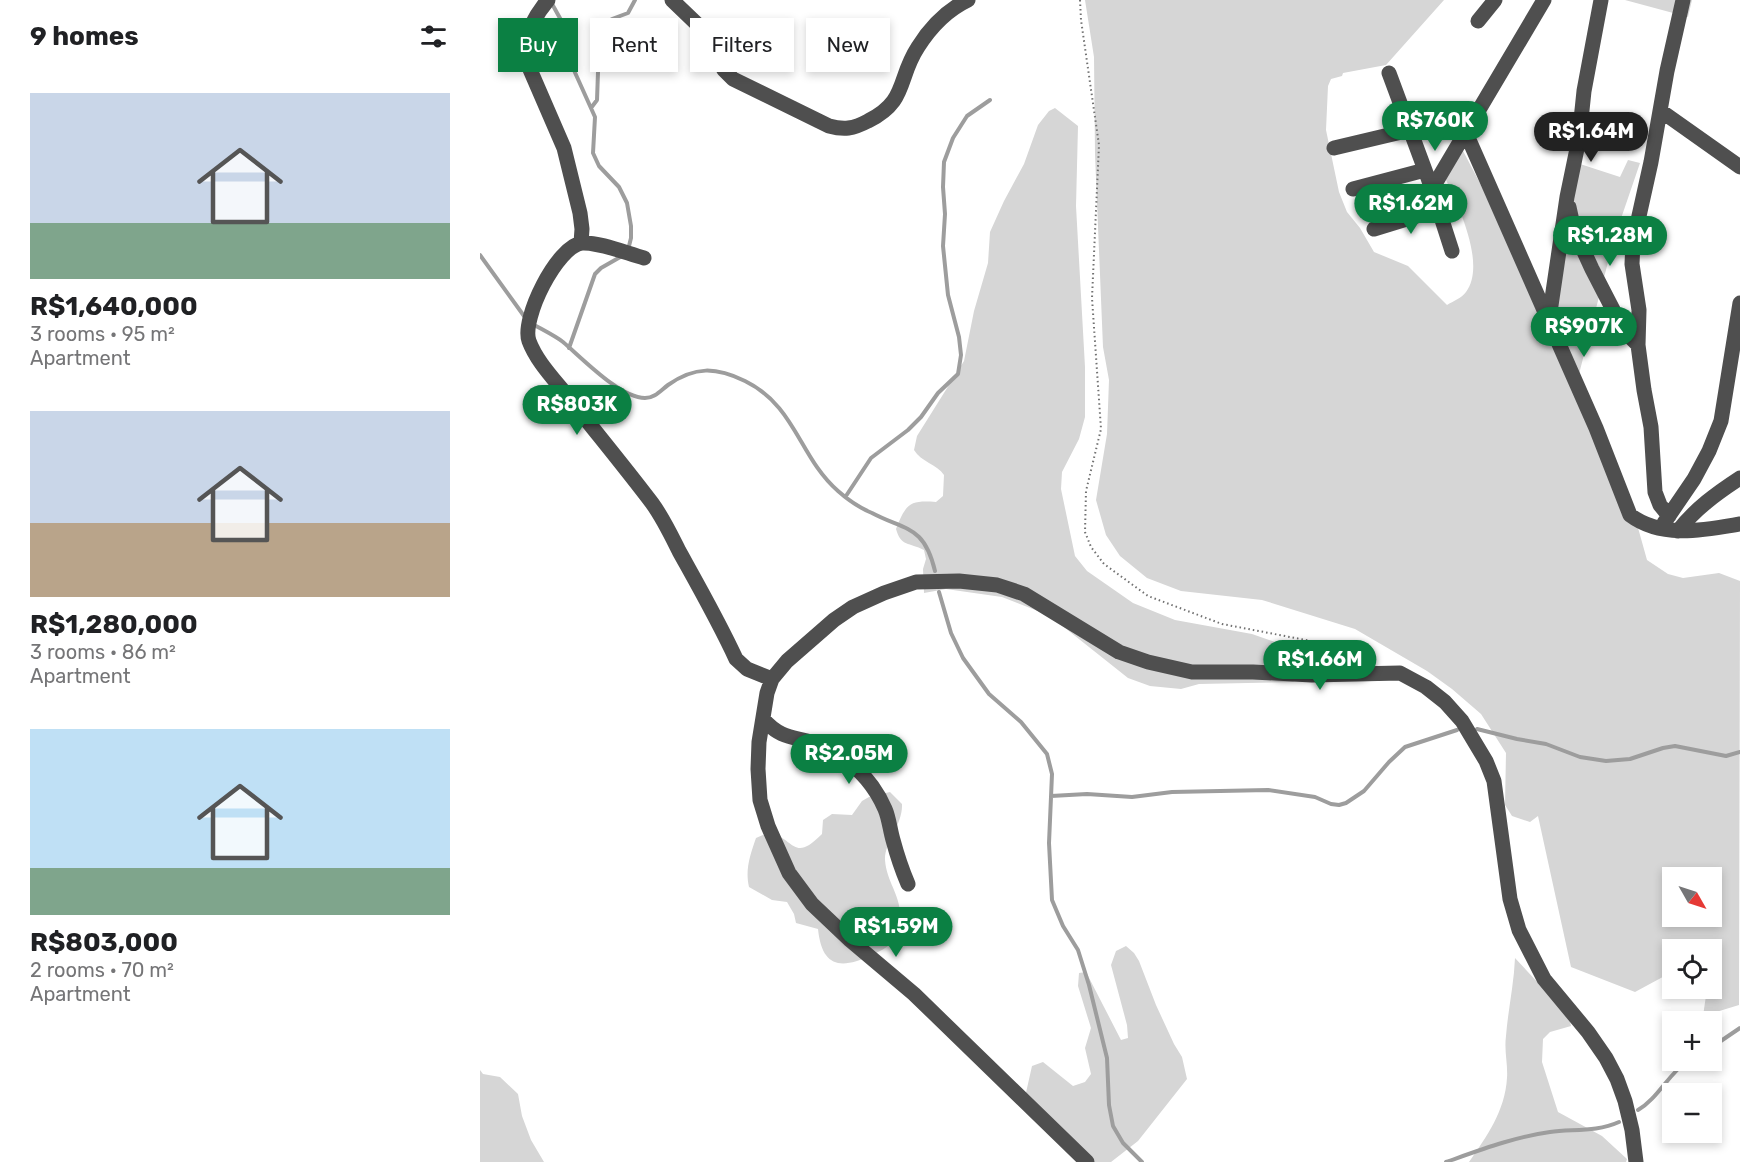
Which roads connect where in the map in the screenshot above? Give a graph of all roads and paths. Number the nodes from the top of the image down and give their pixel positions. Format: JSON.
{"nodes":[{"id":1,"x":548,"y":0,"type":"edge"},
{"id":2,"x":672,"y":0,"type":"edge"},
{"id":3,"x":968,"y":0,"type":"edge"},
{"id":4,"x":1080,"y":0,"type":"edge"},
{"id":5,"x":1495,"y":0,"type":"edge"},
{"id":6,"x":1532,"y":0,"type":"edge"},
{"id":7,"x":1544,"y":0,"type":"edge"},
{"id":8,"x":1600,"y":0,"type":"edge"},
{"id":9,"x":1683,"y":0,"type":"edge"},
{"id":10,"x":1478,"y":21,"type":"dead end"},
{"id":11,"x":1528,"y":26,"type":"junction"},
{"id":12,"x":1389,"y":73,"type":"dead end"},
{"id":13,"x":1661,"y":111,"type":"junction"},
{"id":14,"x":1410,"y":130,"type":"junction"},
{"id":15,"x":1466,"y":133,"type":"junction"},
{"id":16,"x":1334,"y":148,"type":"dead end"},
{"id":17,"x":1740,"y":167,"type":"edge"},
{"id":18,"x":1425,"y":170,"type":"junction"},
{"id":19,"x":1353,"y":189,"type":"dead end"},
{"id":20,"x":1432,"y":189,"type":"junction"},
{"id":21,"x":1567,"y":197,"type":"junction"},
{"id":22,"x":1438,"y":209,"type":"junction"},
{"id":23,"x":1374,"y":229,"type":"dead end"},
{"id":24,"x":581,"y":243,"type":"junction"},
{"id":25,"x":1452,"y":251,"type":"dead end"},
{"id":26,"x":644,"y":258,"type":"dead end"},
{"id":27,"x":1740,"y":303,"type":"edge"},
{"id":28,"x":1549,"y":319,"type":"junction"},
{"id":29,"x":1638,"y":345,"type":"junction"},
{"id":30,"x":1740,"y":478,"type":"edge"},
{"id":31,"x":1665,"y":522,"type":"junction"},
{"id":32,"x":1740,"y":524,"type":"edge"},
{"id":33,"x":1678,"y":531,"type":"junction"},
{"id":34,"x":1379,"y":662,"type":"dead end"},
{"id":35,"x":772,"y":679,"type":"junction"},
{"id":36,"x":763,"y":719,"type":"junction"},
{"id":37,"x":908,"y":884,"type":"dead end"},
{"id":38,"x":1087,"y":1162,"type":"edge"},
{"id":39,"x":1636,"y":1162,"type":"edge"}],
"edges":[{"from":1,"to":24,"type":"street"},
{"from":2,"to":3,"type":"street"},
{"from":4,"to":34,"type":"path"},
{"from":5,"to":10,"type":"street"},
{"from":6,"to":11,"type":"street"},
{"from":7,"to":11,"type":"street"},
{"from":8,"to":21,"type":"street"},
{"from":9,"to":13,"type":"street"},
{"from":11,"to":15,"type":"street"},
{"from":12,"to":14,"type":"street"},
{"from":13,"to":17,"type":"street"},
{"from":13,"to":29,"type":"street"},
{"from":14,"to":16,"type":"street"},
{"from":14,"to":18,"type":"street"},
{"from":15,"to":20,"type":"street"},
{"from":15,"to":28,"type":"street"},
{"from":18,"to":19,"type":"street"},
{"from":18,"to":20,"type":"street"},
{"from":20,"to":22,"type":"street"},
{"from":21,"to":28,"type":"street"},
{"from":21,"to":29,"type":"street"},
{"from":22,"to":23,"type":"street"},
{"from":22,"to":25,"type":"street"},
{"from":24,"to":26,"type":"street"},
{"from":24,"to":35,"type":"street"},
{"from":27,"to":31,"type":"street"},
{"from":28,"to":31,"type":"street"},
{"from":29,"to":31,"type":"street"},
{"from":30,"to":33,"type":"street"},
{"from":31,"to":33,"type":"street"},
{"from":32,"to":33,"type":"street"},
{"from":35,"to":36,"type":"street"},
{"from":35,"to":39,"type":"street"},
{"from":36,"to":37,"type":"street"},
{"from":36,"to":38,"type":"street"}]}
